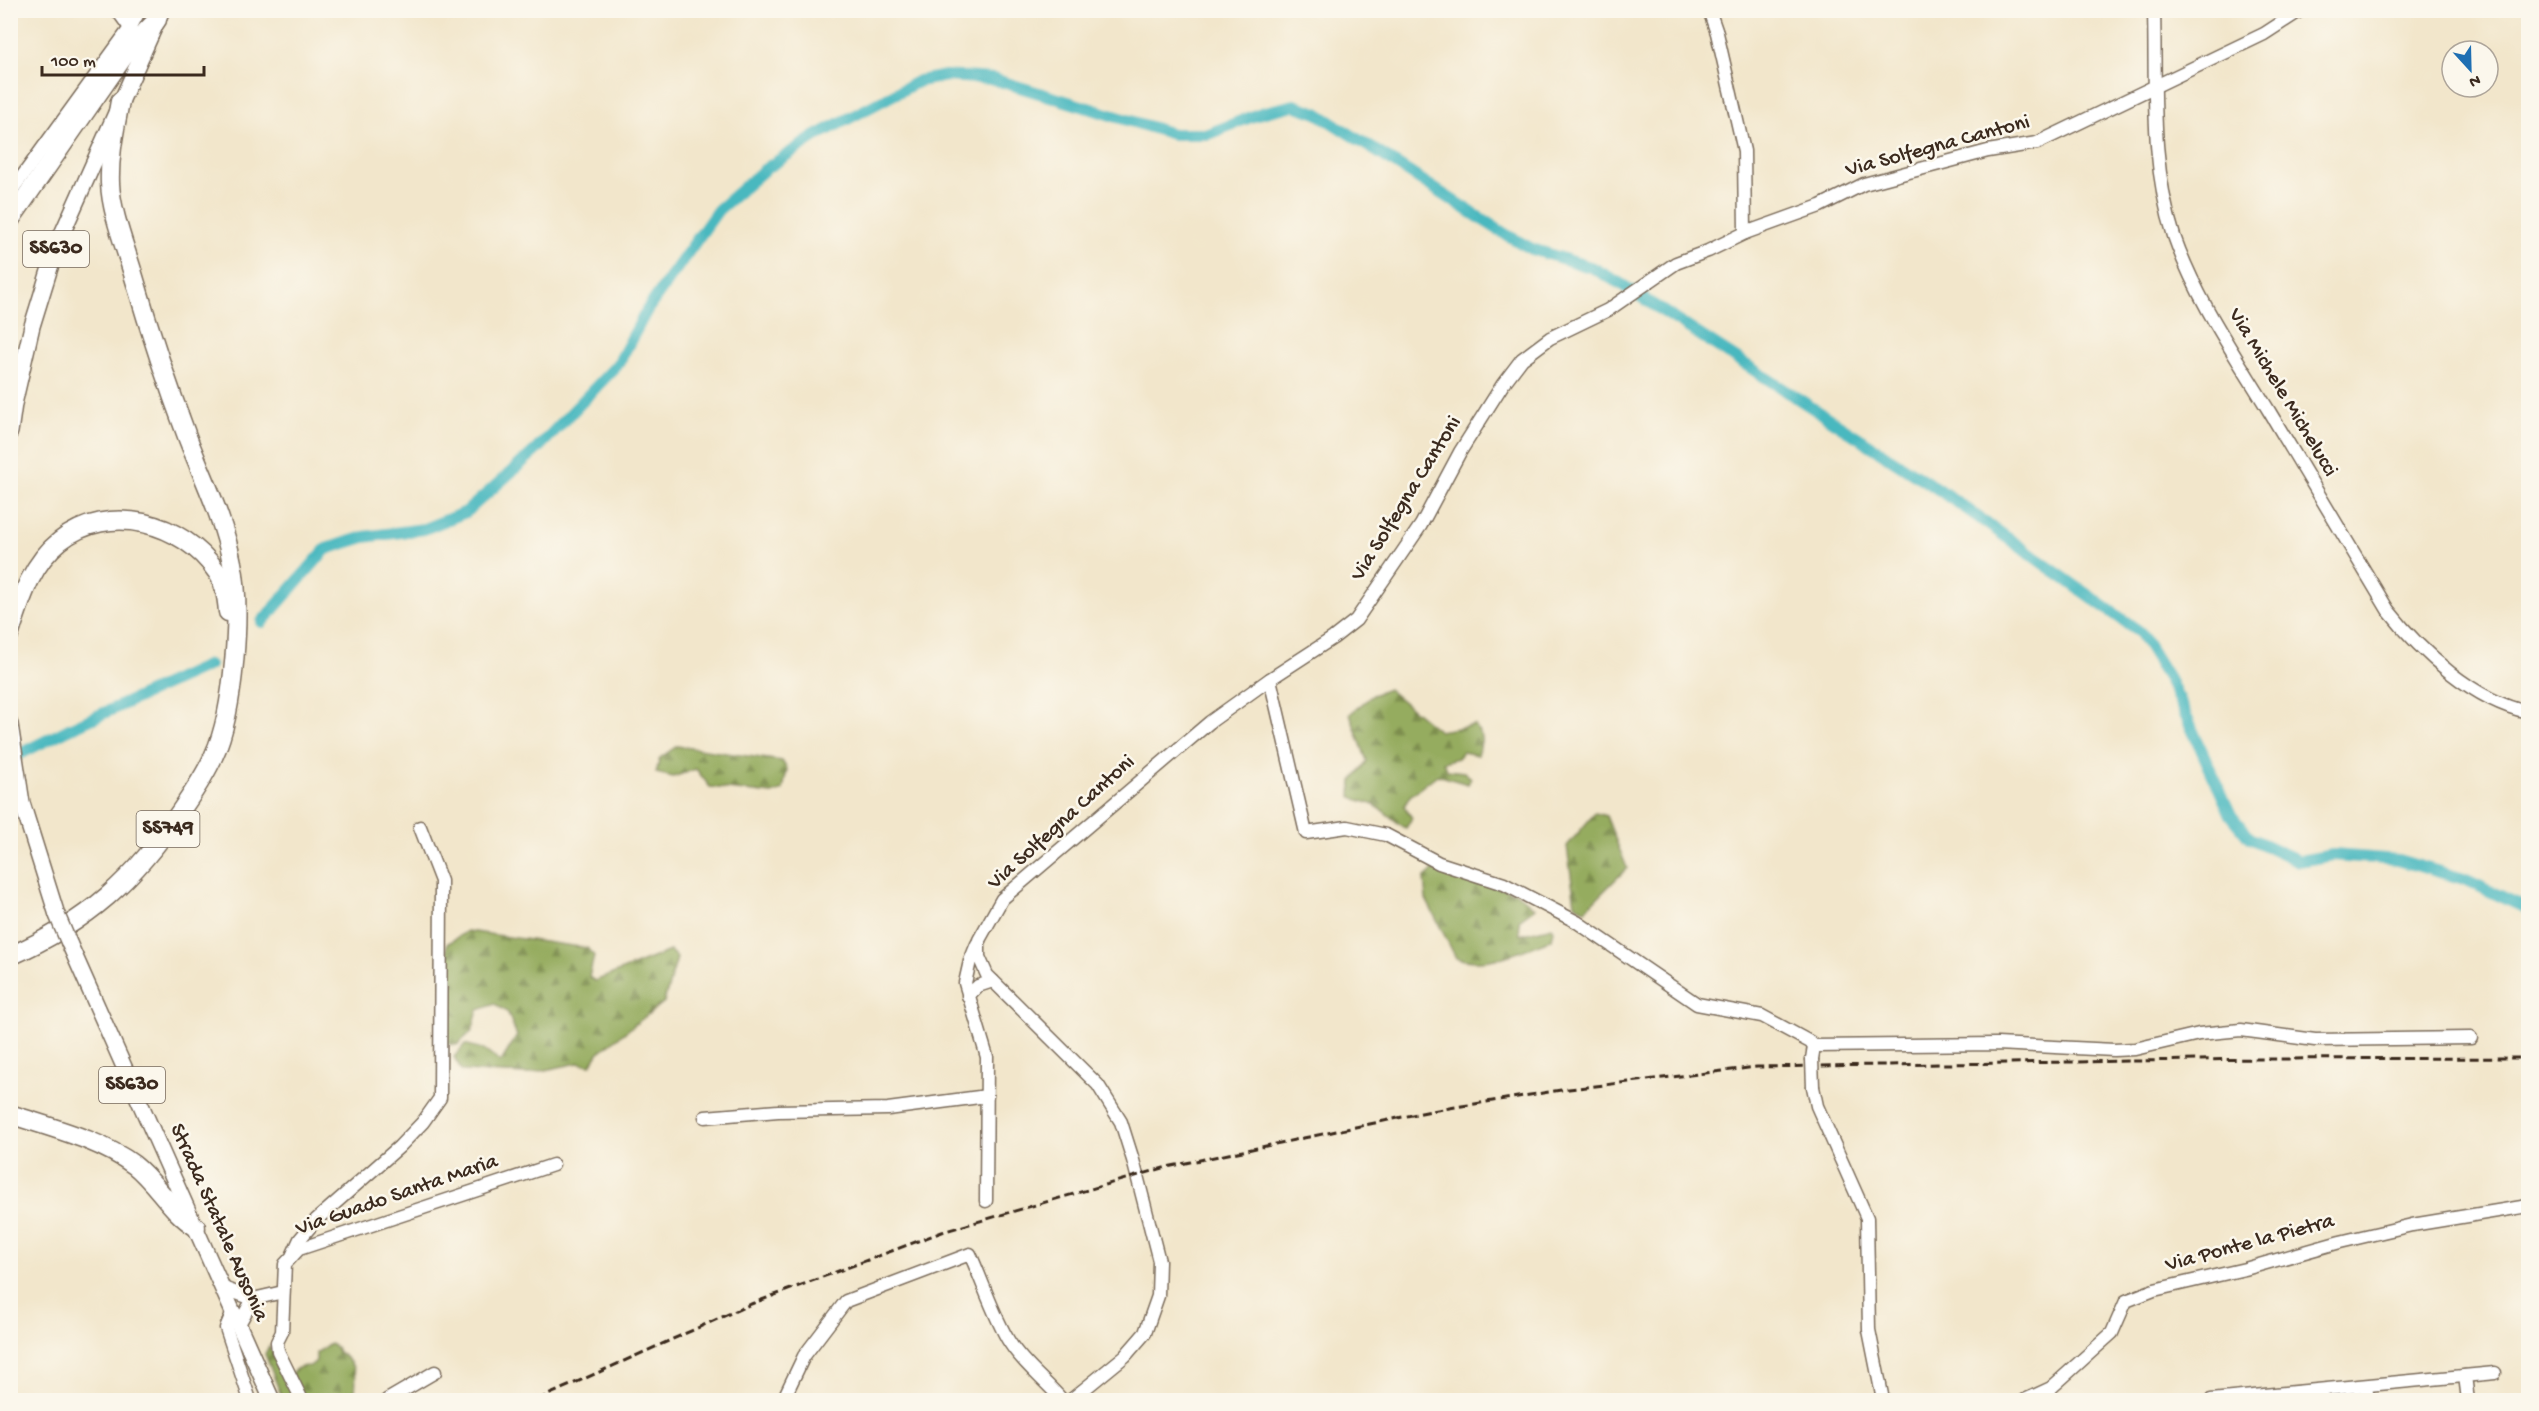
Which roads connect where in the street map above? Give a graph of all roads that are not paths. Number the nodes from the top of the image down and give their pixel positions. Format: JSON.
{"nodes":[{"id":1,"x":117,"y":10,"type":"edge"},
{"id":2,"x":140,"y":10,"type":"edge"},
{"id":3,"x":1709,"y":10,"type":"edge"},
{"id":4,"x":2154,"y":10,"type":"edge"},
{"id":5,"x":2301,"y":10,"type":"edge"},
{"id":6,"x":160,"y":15,"type":"edge"},
{"id":7,"x":130,"y":28,"type":"junction"},
{"id":8,"x":2154,"y":87,"type":"junction"},
{"id":9,"x":120,"y":101,"type":"junction"},
{"id":10,"x":10,"y":193,"type":"edge"},
{"id":11,"x":10,"y":220,"type":"edge"},
{"id":12,"x":1745,"y":233,"type":"junction"},
{"id":13,"x":12,"y":407,"type":"edge"},
{"id":14,"x":10,"y":432,"type":"edge"},
{"id":15,"x":10,"y":633,"type":"edge"},
{"id":16,"x":235,"y":640,"type":"junction"},
{"id":17,"x":1270,"y":679,"type":"junction"},
{"id":18,"x":2529,"y":712,"type":"edge"},
{"id":19,"x":10,"y":724,"type":"edge"},
{"id":20,"x":420,"y":827,"type":"dead end"},
{"id":21,"x":979,"y":940,"type":"junction"},
{"id":22,"x":10,"y":956,"type":"edge"},
{"id":23,"x":993,"y":981,"type":"junction"},
{"id":24,"x":968,"y":996,"type":"junction"},
{"id":25,"x":2471,"y":1038,"type":"dead end"},
{"id":26,"x":1813,"y":1052,"type":"junction"},
{"id":27,"x":987,"y":1095,"type":"junction"},
{"id":28,"x":10,"y":1114,"type":"edge"},
{"id":29,"x":705,"y":1117,"type":"dead end"},
{"id":30,"x":553,"y":1164,"type":"dead end"},
{"id":31,"x":986,"y":1201,"type":"dead end"},
{"id":32,"x":2529,"y":1206,"type":"edge"},
{"id":33,"x":196,"y":1227,"type":"junction"},
{"id":34,"x":293,"y":1254,"type":"junction"},
{"id":35,"x":223,"y":1288,"type":"junction"},
{"id":36,"x":283,"y":1292,"type":"junction"},
{"id":37,"x":253,"y":1299,"type":"junction"},
{"id":38,"x":236,"y":1318,"type":"junction"},
{"id":39,"x":435,"y":1372,"type":"dead end"},
{"id":40,"x":2495,"y":1373,"type":"dead end"},
{"id":41,"x":2466,"y":1376,"type":"junction"},
{"id":42,"x":2366,"y":1386,"type":"junction"},
{"id":43,"x":250,"y":1401,"type":"edge"},
{"id":44,"x":272,"y":1401,"type":"edge"},
{"id":45,"x":302,"y":1401,"type":"edge"},
{"id":46,"x":387,"y":1401,"type":"edge"},
{"id":47,"x":783,"y":1401,"type":"edge"},
{"id":48,"x":1062,"y":1401,"type":"edge"},
{"id":49,"x":1071,"y":1401,"type":"edge"},
{"id":50,"x":1883,"y":1401,"type":"edge"},
{"id":51,"x":2025,"y":1401,"type":"edge"},
{"id":52,"x":2211,"y":1401,"type":"edge"},
{"id":53,"x":2368,"y":1401,"type":"edge"},
{"id":54,"x":2469,"y":1401,"type":"edge"}],
"edges":[{"from":1,"to":7,"type":"street"},
{"from":2,"to":7,"type":"street"},
{"from":3,"to":12,"type":"street"},
{"from":4,"to":8,"type":"street","name":"Via Michele Michelucci"},
{"from":5,"to":8,"type":"street","name":"Via Solfegna Cantoni"},
{"from":6,"to":9,"type":"main road","number":"SS630"},
{"from":6,"to":11,"type":"highway"},
{"from":7,"to":10,"type":"street"},
{"from":8,"to":12,"type":"street","name":"Via Solfegna Cantoni"},
{"from":8,"to":18,"type":"street","name":"Via Michele Michelucci"},
{"from":9,"to":13,"type":"main road","number":"SS630"},
{"from":9,"to":16,"type":"highway"},
{"from":12,"to":17,"type":"street","name":"Via Solfegna Cantoni"},
{"from":13,"to":14,"type":"main road","number":"SS630"},
{"from":15,"to":16,"type":"highway"},
{"from":16,"to":22,"type":"highway","number":"SS749"},
{"from":17,"to":21,"type":"street","name":"Via Solfegna Cantoni"},
{"from":17,"to":26,"type":"street"},
{"from":19,"to":33,"type":"main road","name":"Strada Statale Ausonia","number":"SS630","bridge":true},
{"from":20,"to":34,"type":"street"},
{"from":21,"to":23,"type":"street"},
{"from":21,"to":24,"type":"street","name":"Via Solfegna Cantoni"},
{"from":23,"to":24,"type":"street"},
{"from":23,"to":49,"type":"street"},
{"from":24,"to":27,"type":"street","name":"Via Solfegna Cantoni"},
{"from":25,"to":26,"type":"street"},
{"from":26,"to":50,"type":"street","bridge":true},
{"from":27,"to":29,"type":"street"},
{"from":27,"to":31,"type":"street","name":"Via Solfegna Cantoni"},
{"from":28,"to":33,"type":"highway"},
{"from":30,"to":34,"type":"street","name":"Via Guado Santa Maria"},
{"from":32,"to":51,"type":"street","name":"Via Ponte la Pietra"},
{"from":33,"to":35,"type":"main road","name":"Strada Statale Ausonia","number":"SS630"},
{"from":34,"to":36,"type":"street","name":"Via Guado Santa Maria"},
{"from":35,"to":37,"type":"street"},
{"from":35,"to":38,"type":"main road","name":"Strada Statale Ausonia","number":"SS630"},
{"from":36,"to":37,"type":"street"},
{"from":36,"to":45,"type":"street","name":"Via Guado Santa Maria"},
{"from":37,"to":38,"type":"street"},
{"from":38,"to":43,"type":"street"},
{"from":38,"to":44,"type":"main road","name":"Strada Statale Ausonia","number":"SS630"},
{"from":39,"to":46,"type":"street"},
{"from":40,"to":41,"type":"street"},
{"from":41,"to":42,"type":"street"},
{"from":41,"to":54,"type":"street"},
{"from":42,"to":52,"type":"street"},
{"from":42,"to":53,"type":"street"},
{"from":47,"to":48,"type":"street"}]}
